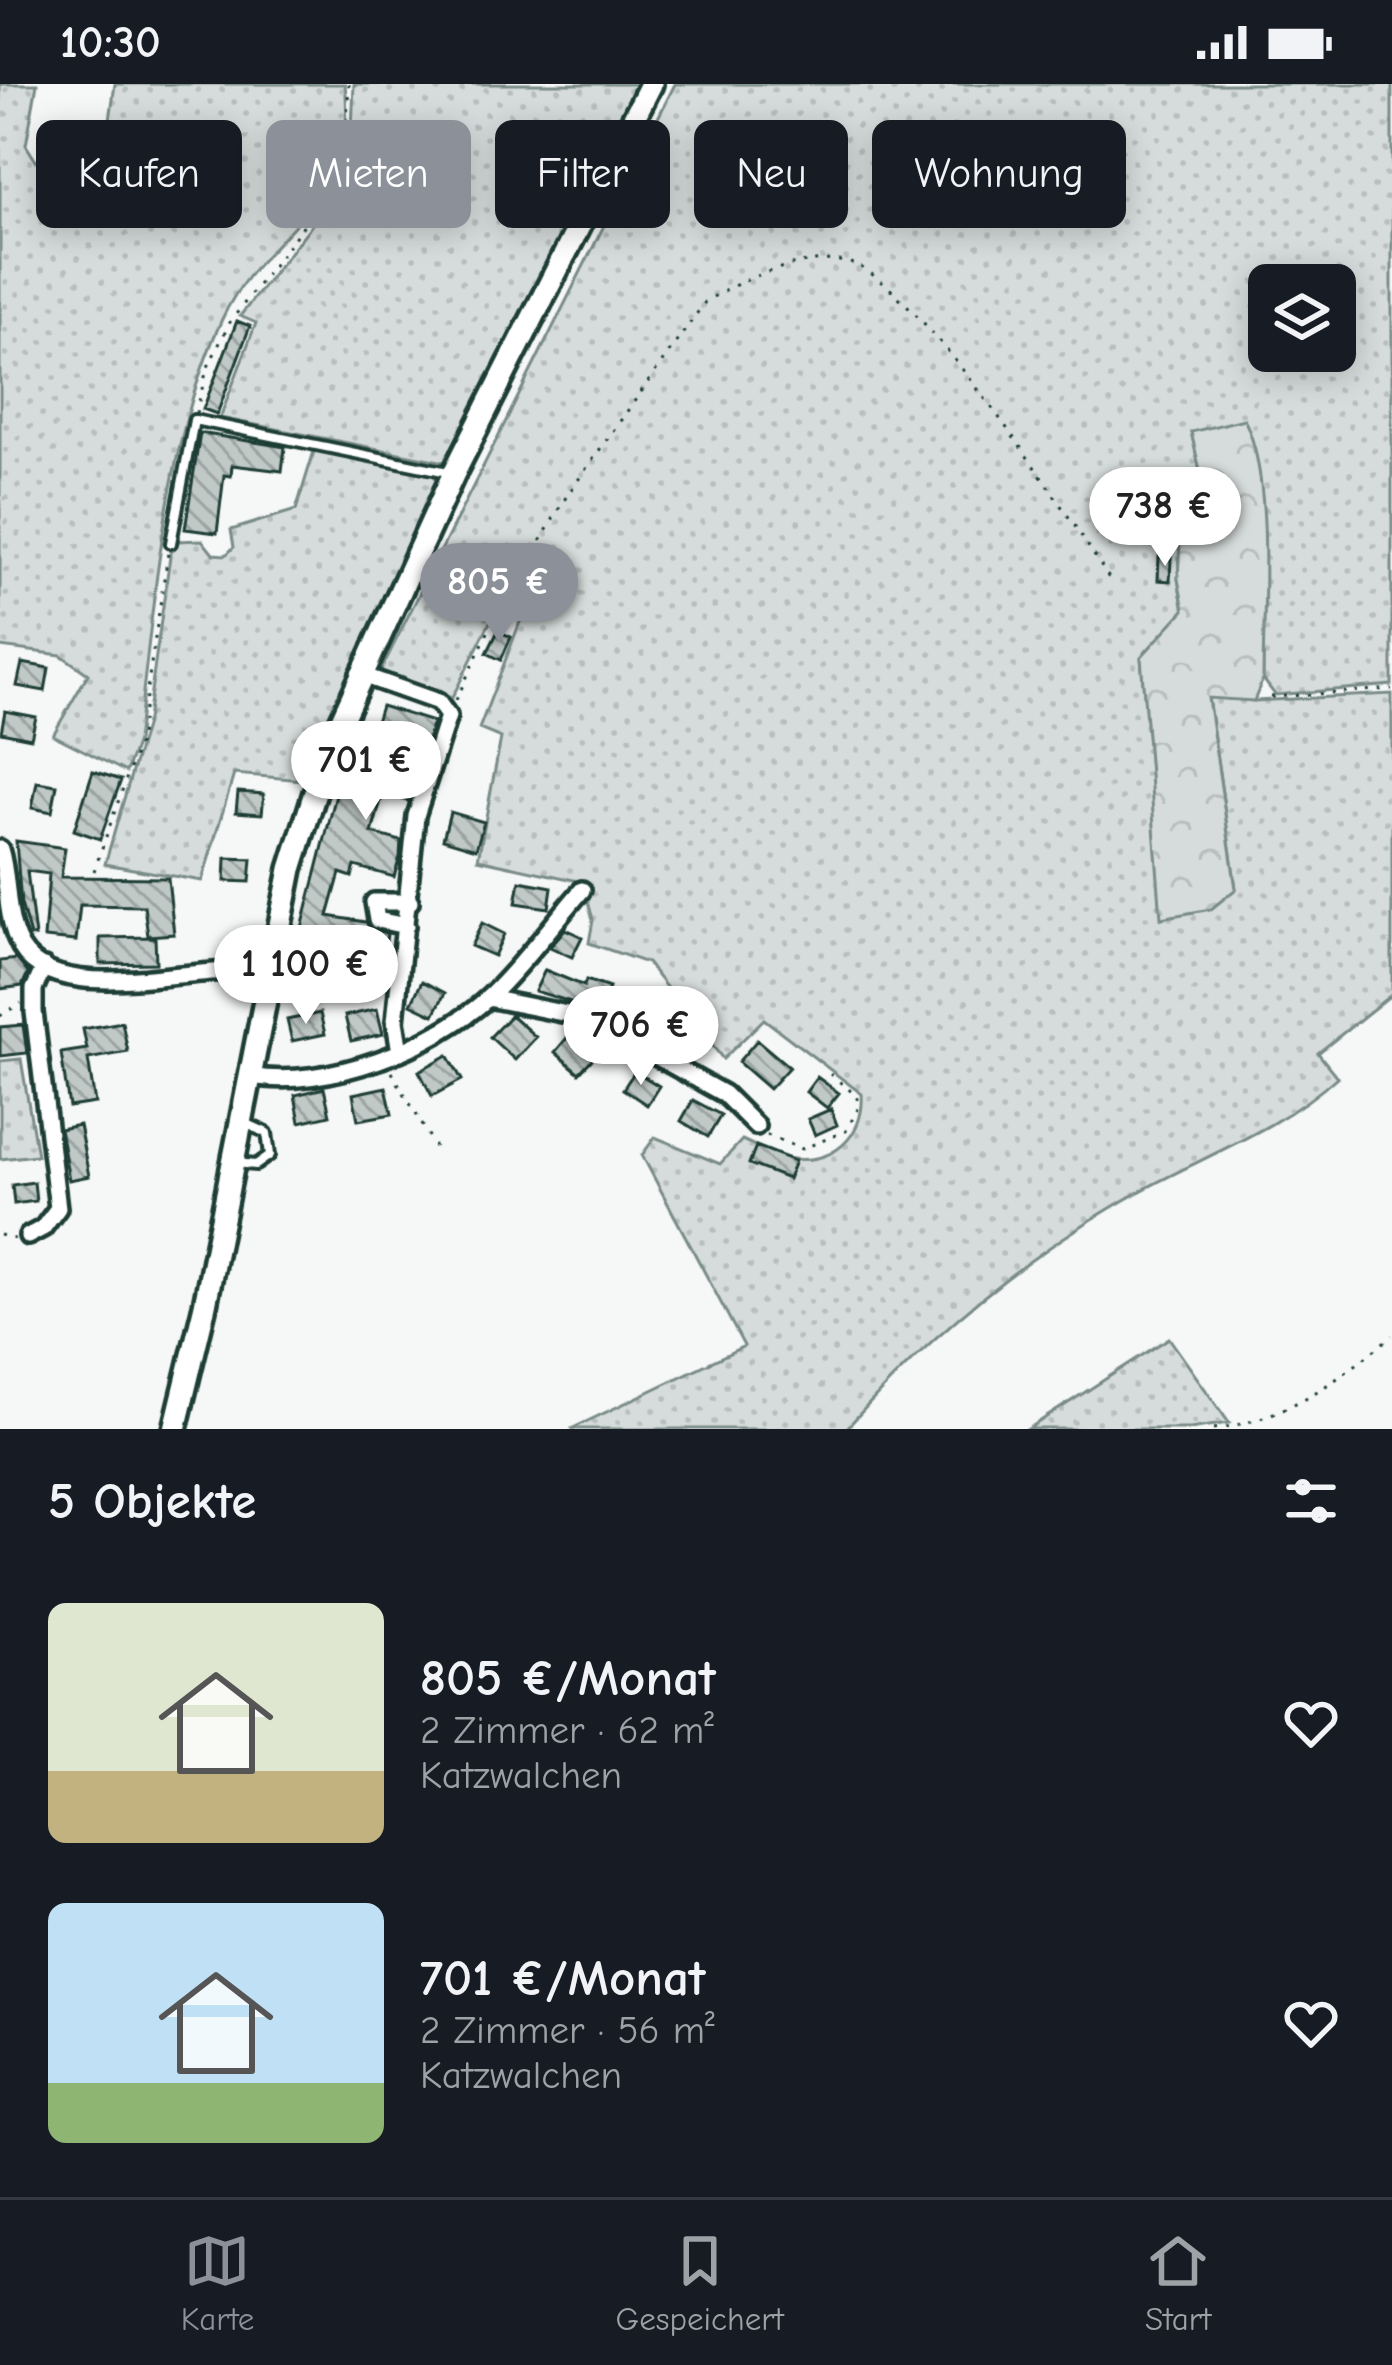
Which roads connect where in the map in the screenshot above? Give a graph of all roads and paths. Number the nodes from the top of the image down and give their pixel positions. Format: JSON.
{"nodes":[{"id":1,"x":349,"y":84,"type":"edge"},
{"id":2,"x":651,"y":84,"type":"edge"},
{"id":3,"x":194,"y":420,"type":"junction"},
{"id":4,"x":454,"y":473,"type":"junction"},
{"id":5,"x":171,"y":543,"type":"joint"},
{"id":6,"x":1112,"y":584,"type":"dead end"},
{"id":7,"x":359,"y":674,"type":"junction"},
{"id":8,"x":1392,"y":689,"type":"edge"},
{"id":9,"x":1271,"y":697,"type":"dead end"},
{"id":10,"x":446,"y":709,"type":"junction"},
{"id":11,"x":0,"y":849,"type":"edge"},
{"id":12,"x":94,"y":871,"type":"dead end"},
{"id":13,"x":582,"y":890,"type":"dead end"},
{"id":14,"x":410,"y":902,"type":"junction"},
{"id":15,"x":406,"y":926,"type":"junction"},
{"id":16,"x":44,"y":967,"type":"junction"},
{"id":17,"x":269,"y":973,"type":"junction"},
{"id":18,"x":34,"y":989,"type":"junction"},
{"id":19,"x":488,"y":998,"type":"junction"},
{"id":20,"x":0,"y":1016,"type":"edge"},
{"id":21,"x":393,"y":1056,"type":"junction"},
{"id":22,"x":825,"y":1070,"type":"dead end"},
{"id":23,"x":251,"y":1076,"type":"junction"},
{"id":24,"x":242,"y":1123,"type":"junction"},
{"id":25,"x":756,"y":1126,"type":"joint"},
{"id":26,"x":435,"y":1147,"type":"dead end"},
{"id":27,"x":233,"y":1163,"type":"junction"},
{"id":28,"x":28,"y":1237,"type":"dead end"},
{"id":29,"x":1392,"y":1335,"type":"edge"},
{"id":30,"x":175,"y":1429,"type":"edge"},
{"id":31,"x":1214,"y":1429,"type":"edge"}],
"edges":[{"from":1,"to":3,"type":"path"},
{"from":2,"to":4,"type":"street"},
{"from":3,"to":4,"type":"lane"},
{"from":3,"to":5,"type":"lane"},
{"from":4,"to":7,"type":"street"},
{"from":5,"to":12,"type":"path"},
{"from":6,"to":10,"type":"path"},
{"from":7,"to":10,"type":"street"},
{"from":7,"to":17,"type":"street"},
{"from":8,"to":9,"type":"path"},
{"from":10,"to":14,"type":"street"},
{"from":11,"to":16,"type":"street"},
{"from":13,"to":19,"type":"street"},
{"from":14,"to":15,"type":"street"},
{"from":14,"to":15,"type":"street"},
{"from":15,"to":21,"type":"street"},
{"from":16,"to":17,"type":"street"},
{"from":16,"to":18,"type":"street"},
{"from":17,"to":23,"type":"street"},
{"from":18,"to":20,"type":"path"},
{"from":18,"to":28,"type":"street"},
{"from":19,"to":21,"type":"street"},
{"from":19,"to":25,"type":"street"},
{"from":21,"to":23,"type":"street"},
{"from":21,"to":26,"type":"path"},
{"from":22,"to":25,"type":"path"},
{"from":23,"to":24,"type":"street"},
{"from":24,"to":27,"type":"street"},
{"from":24,"to":27,"type":"lane"},
{"from":27,"to":30,"type":"street"},
{"from":29,"to":31,"type":"path"}]}
